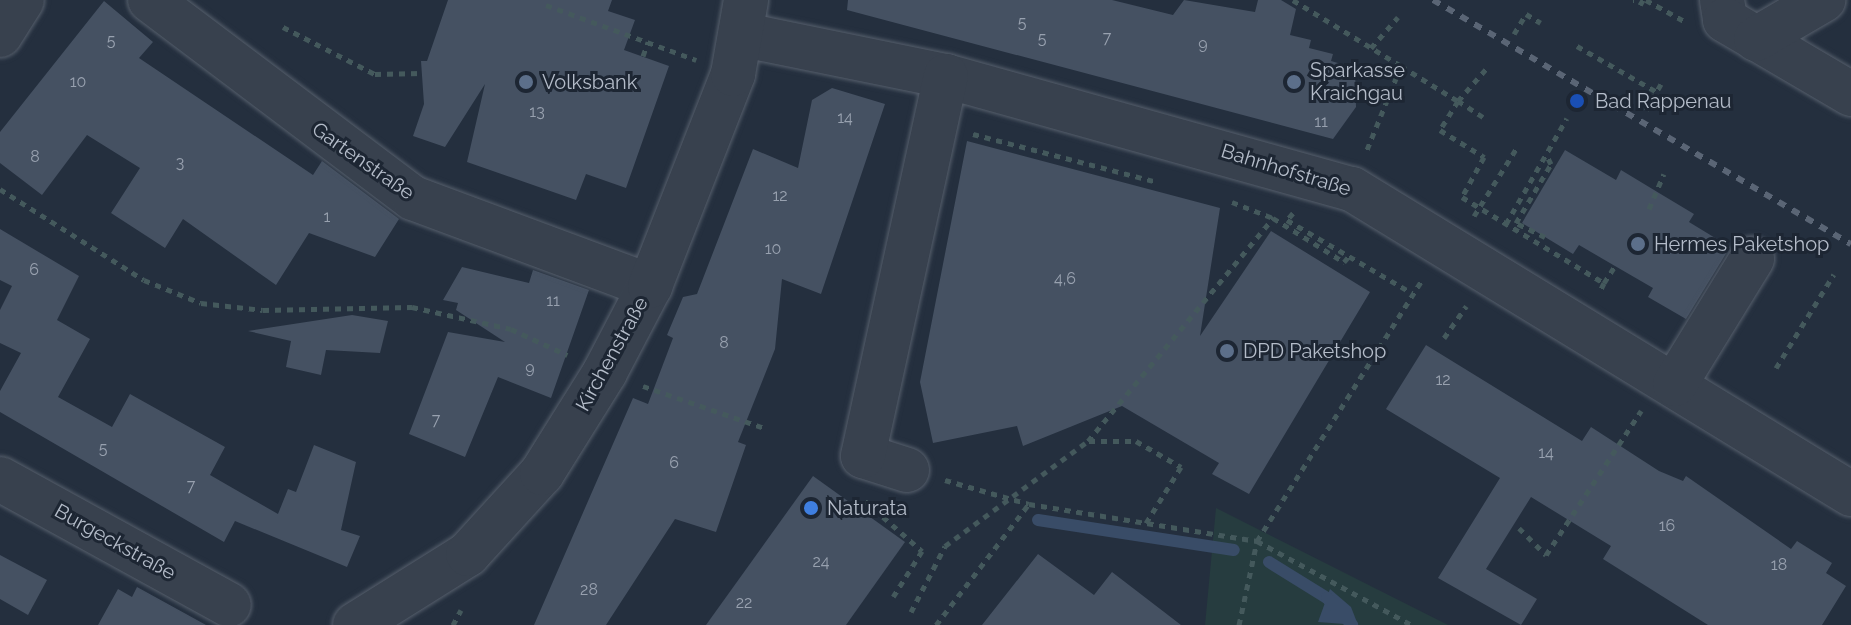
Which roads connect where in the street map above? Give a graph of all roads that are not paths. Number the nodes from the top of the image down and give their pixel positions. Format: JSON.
{"nodes":[{"id":1,"x":22,"y":0,"type":"edge"},
{"id":2,"x":150,"y":0,"type":"edge"},
{"id":3,"x":1722,"y":0,"type":"edge"},
{"id":4,"x":1823,"y":0,"type":"edge"},
{"id":5,"x":0,"y":35,"type":"edge"},
{"id":6,"x":741,"y":36,"type":"edge"},
{"id":7,"x":1756,"y":39,"type":"junction"},
{"id":8,"x":946,"y":76,"type":"junction"},
{"id":9,"x":1851,"y":94,"type":"edge"},
{"id":10,"x":1752,"y":259,"type":"dead end"},
{"id":11,"x":650,"y":286,"type":"junction"},
{"id":12,"x":1667,"y":379,"type":"junction"},
{"id":13,"x":907,"y":470,"type":"road end"},
{"id":14,"x":0,"y":479,"type":"edge"},
{"id":15,"x":1851,"y":494,"type":"edge"},
{"id":16,"x":229,"y":605,"type":"dead end"},
{"id":17,"x":355,"y":625,"type":"edge"}],
"edges":[{"from":1,"to":5,"type":"street"},
{"from":2,"to":11,"type":"street","name":"Gartenstraße"},
{"from":3,"to":7,"type":"street"},
{"from":4,"to":7,"type":"street"},
{"from":6,"to":8,"type":"street","name":"Bahnhofstraße"},
{"from":6,"to":11,"type":"street","name":"Kirchenstraße"},
{"from":7,"to":9,"type":"street"},
{"from":8,"to":12,"type":"street","name":"Bahnhofstraße"},
{"from":8,"to":13,"type":"street"},
{"from":10,"to":12,"type":"street"},
{"from":11,"to":17,"type":"street","name":"Kirchenstraße"},
{"from":12,"to":15,"type":"street","name":"Bahnhofstraße"},
{"from":14,"to":16,"type":"street","name":"Burgeckstraße"}]}
